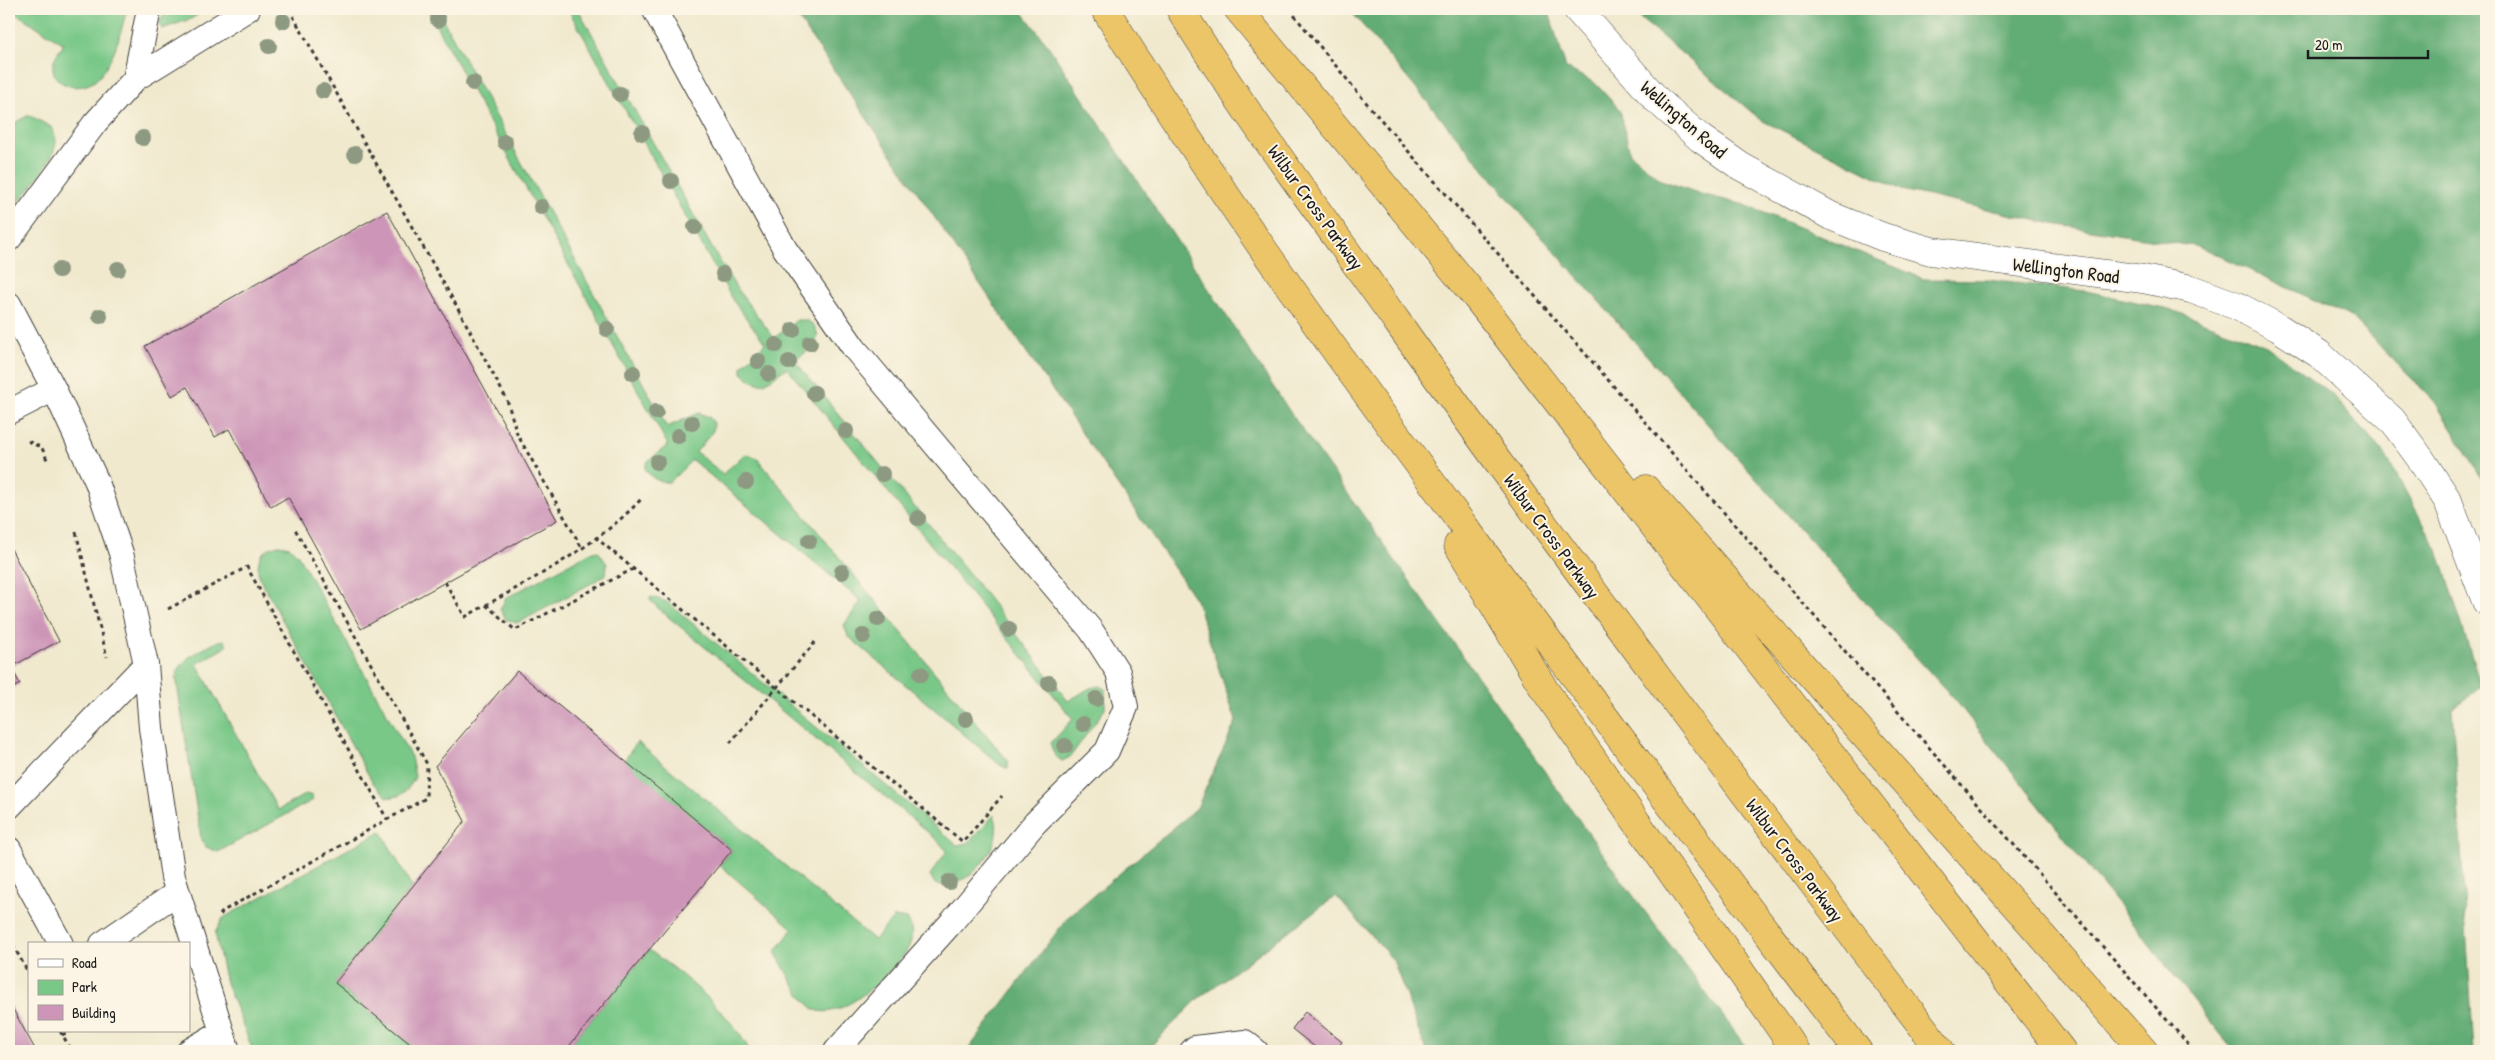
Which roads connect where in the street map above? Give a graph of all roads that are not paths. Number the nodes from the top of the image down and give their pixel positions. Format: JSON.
{"nodes":[{"id":1,"x":149,"y":9,"type":"edge"},
{"id":2,"x":248,"y":9,"type":"edge"},
{"id":3,"x":654,"y":9,"type":"edge"},
{"id":4,"x":1104,"y":9,"type":"edge"},
{"id":5,"x":1180,"y":9,"type":"edge"},
{"id":6,"x":1238,"y":9,"type":"edge"},
{"id":7,"x":1577,"y":9,"type":"edge"},
{"id":8,"x":135,"y":79,"type":"junction"},
{"id":9,"x":9,"y":239,"type":"edge"},
{"id":10,"x":1476,"y":297,"type":"junction"},
{"id":11,"x":9,"y":304,"type":"edge"},
{"id":12,"x":54,"y":389,"type":"junction"},
{"id":13,"x":1376,"y":406,"type":"junction"},
{"id":14,"x":9,"y":412,"type":"edge"},
{"id":15,"x":2486,"y":601,"type":"edge"},
{"id":16,"x":146,"y":664,"type":"junction"},
{"id":17,"x":9,"y":807,"type":"edge"},
{"id":18,"x":9,"y":849,"type":"edge"},
{"id":19,"x":178,"y":892,"type":"junction"},
{"id":20,"x":60,"y":942,"type":"edge"},
{"id":21,"x":105,"y":942,"type":"edge"},
{"id":22,"x":225,"y":1042,"type":"edge"},
{"id":23,"x":189,"y":1051,"type":"edge"},
{"id":24,"x":836,"y":1051,"type":"edge"},
{"id":25,"x":1192,"y":1051,"type":"edge"},
{"id":26,"x":1256,"y":1051,"type":"edge"},
{"id":27,"x":1796,"y":1051,"type":"edge"},
{"id":28,"x":1858,"y":1051,"type":"edge"},
{"id":29,"x":1941,"y":1051,"type":"edge"},
{"id":30,"x":2062,"y":1051,"type":"edge"},
{"id":31,"x":2144,"y":1051,"type":"edge"}],
"edges":[{"from":1,"to":8,"type":"lane"},
{"from":2,"to":8,"type":"lane"},
{"from":3,"to":24,"type":"lane"},
{"from":4,"to":13,"type":"highway"},
{"from":5,"to":29,"type":"highway","name":"Wilbur Cross Parkway"},
{"from":6,"to":10,"type":"highway"},
{"from":7,"to":15,"type":"street","name":"Wellington Road"},
{"from":8,"to":9,"type":"lane"},
{"from":10,"to":30,"type":"highway"},
{"from":10,"to":31,"type":"highway"},
{"from":11,"to":12,"type":"lane"},
{"from":12,"to":14,"type":"lane"},
{"from":12,"to":16,"type":"lane"},
{"from":13,"to":27,"type":"highway"},
{"from":13,"to":28,"type":"highway"},
{"from":16,"to":17,"type":"lane"},
{"from":16,"to":19,"type":"lane"},
{"from":18,"to":20,"type":"lane"},
{"from":19,"to":21,"type":"lane"},
{"from":19,"to":22,"type":"lane"},
{"from":22,"to":23,"type":"lane"},
{"from":25,"to":26,"type":"lane"}]}
